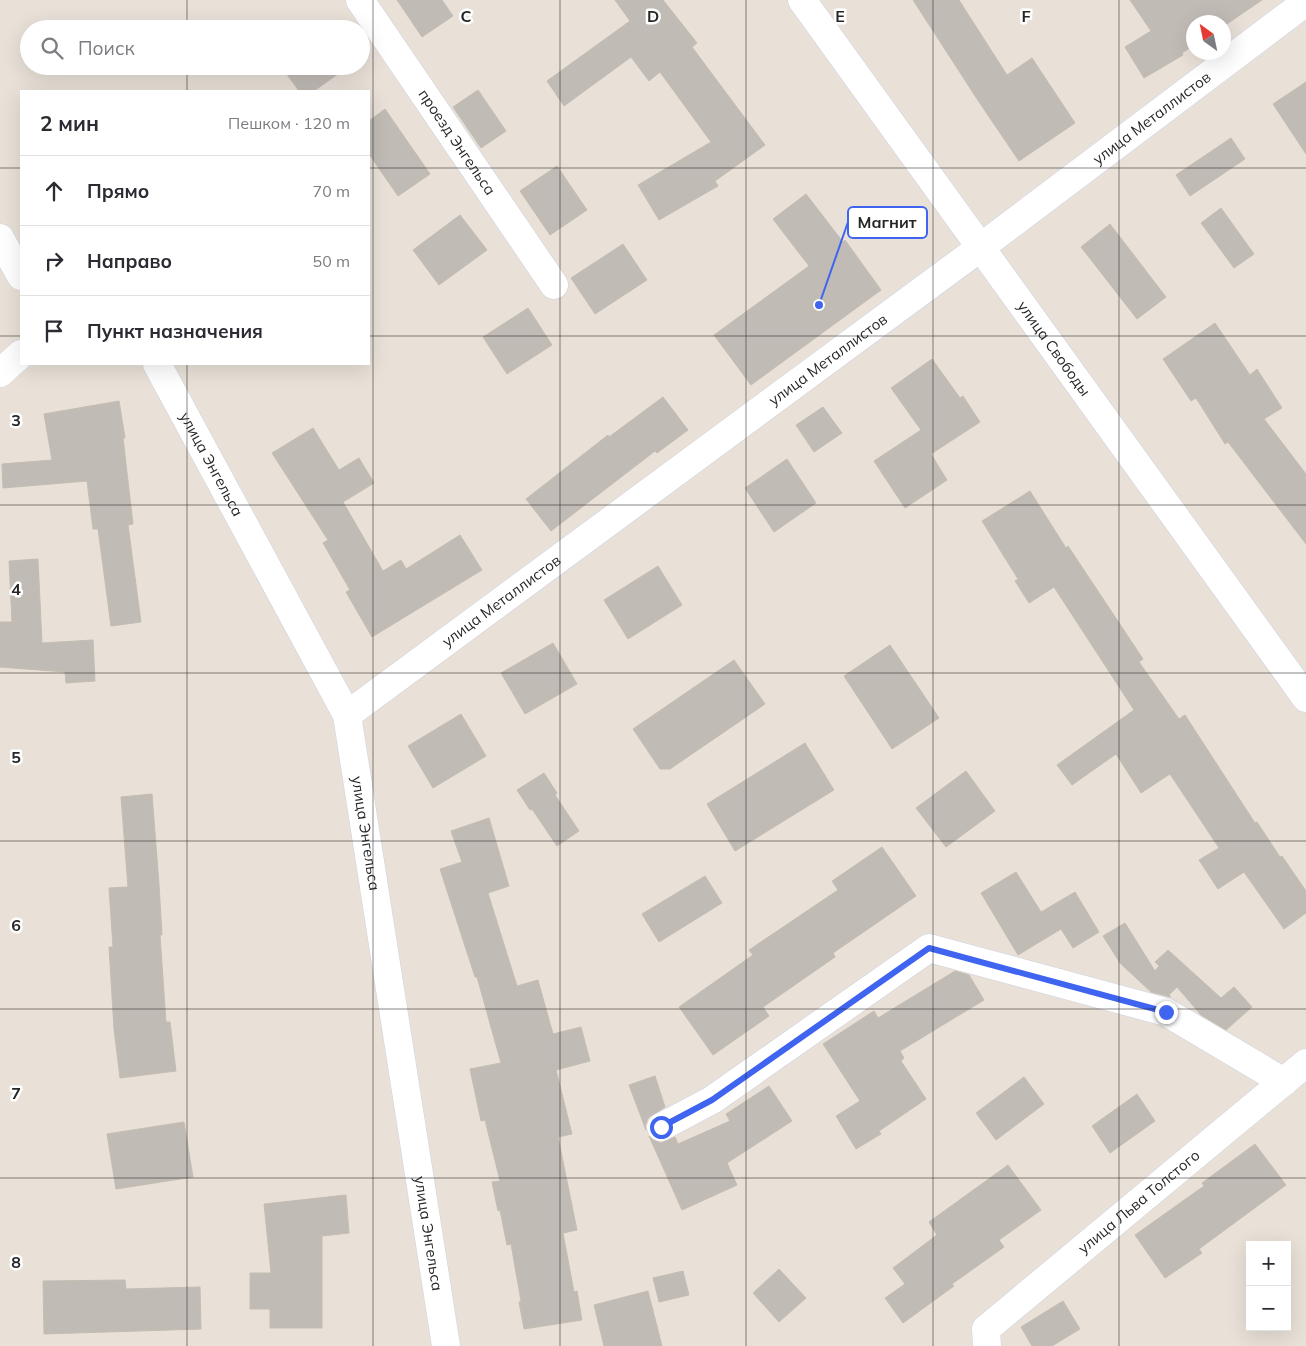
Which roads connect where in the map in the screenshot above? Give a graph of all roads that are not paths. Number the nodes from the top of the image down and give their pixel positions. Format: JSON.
{"nodes":[{"id":1,"x":360,"y":0,"type":"edge"},
{"id":2,"x":802,"y":0,"type":"edge"},
{"id":3,"x":1306,"y":2,"type":"edge"},
{"id":4,"x":0,"y":238,"type":"edge"},
{"id":5,"x":982,"y":247,"type":"junction"},
{"id":6,"x":20,"y":274,"type":"edge"},
{"id":7,"x":554,"y":285,"type":"dead end"},
{"id":8,"x":20,"y":355,"type":"edge"},
{"id":9,"x":158,"y":365,"type":"edge"},
{"id":10,"x":0,"y":373,"type":"edge"},
{"id":11,"x":1304,"y":691,"type":"edge"},
{"id":12,"x":347,"y":716,"type":"junction"},
{"id":13,"x":1306,"y":1063,"type":"edge"},
{"id":14,"x":1284,"y":1082,"type":"junction"},
{"id":15,"x":661,"y":1127,"type":"dead end"},
{"id":16,"x":446,"y":1346,"type":"edge"},
{"id":17,"x":987,"y":1346,"type":"edge"}],
"edges":[{"from":1,"to":7,"type":"street","name":"проезд Энгельса"},
{"from":2,"to":5,"type":"street","name":"улица Свободы"},
{"from":3,"to":5,"type":"street","name":"улица Металлистов"},
{"from":4,"to":6,"type":"street"},
{"from":5,"to":11,"type":"street","name":"улица Свободы"},
{"from":5,"to":12,"type":"street","name":"улица Металлистов"},
{"from":8,"to":10,"type":"street"},
{"from":9,"to":12,"type":"street","name":"улица Энгельса"},
{"from":12,"to":16,"type":"street","name":"улица Энгельса"},
{"from":13,"to":14,"type":"street","name":"улица Льва Толстого"},
{"from":14,"to":15,"type":"street"},
{"from":14,"to":17,"type":"street","name":"улица Льва Толстого"}]}
